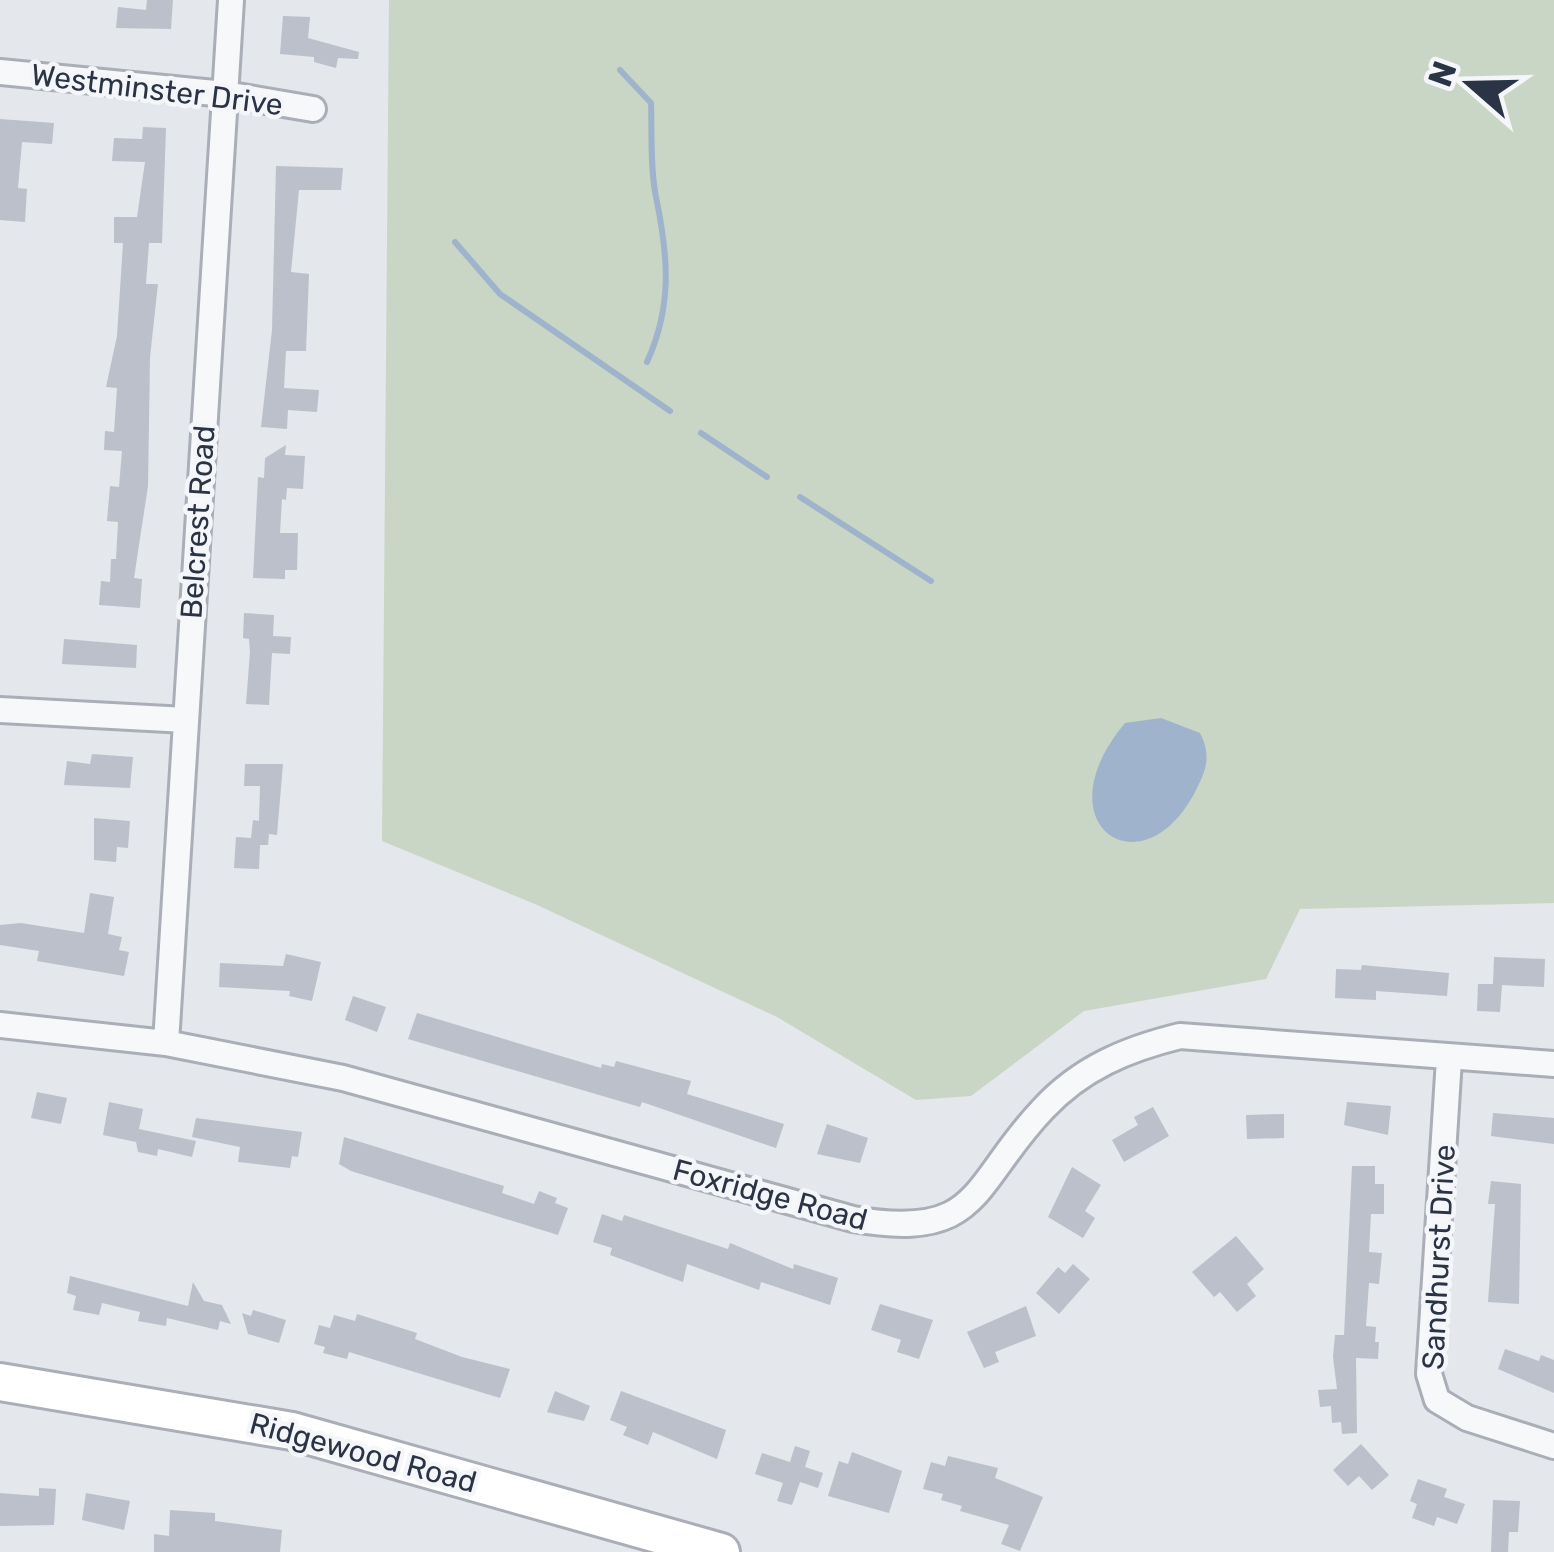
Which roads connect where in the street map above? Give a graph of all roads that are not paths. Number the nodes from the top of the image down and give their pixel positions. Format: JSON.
{"nodes":[{"id":1,"x":231,"y":0,"type":"edge"},
{"id":2,"x":0,"y":72,"type":"edge"},
{"id":3,"x":224,"y":94,"type":"junction"},
{"id":4,"x":313,"y":110,"type":"dead end"},
{"id":5,"x":0,"y":710,"type":"edge"},
{"id":6,"x":186,"y":720,"type":"junction"},
{"id":7,"x":0,"y":1025,"type":"edge"},
{"id":8,"x":166,"y":1043,"type":"junction"},
{"id":9,"x":1449,"y":1059,"type":"junction"},
{"id":10,"x":1554,"y":1064,"type":"edge"},
{"id":11,"x":0,"y":1382,"type":"edge"},
{"id":12,"x":1554,"y":1446,"type":"edge"},
{"id":13,"x":721,"y":1552,"type":"edge"}],
"edges":[{"from":1,"to":3,"type":"street","name":"Belcrest Road"},
{"from":2,"to":3,"type":"street","name":"Westminster Drive"},
{"from":3,"to":4,"type":"street","name":"Westminster Drive"},
{"from":3,"to":6,"type":"street","name":"Belcrest Road"},
{"from":5,"to":6,"type":"street"},
{"from":6,"to":8,"type":"street","name":"Belcrest Road"},
{"from":7,"to":8,"type":"street","name":"Foxridge Road"},
{"from":8,"to":9,"type":"street","name":"Foxridge Road"},
{"from":9,"to":10,"type":"street","name":"Foxridge Road"},
{"from":9,"to":12,"type":"street","name":"Sandhurst Drive"},
{"from":11,"to":13,"type":"main road","name":"Ridgewood Road"}]}
